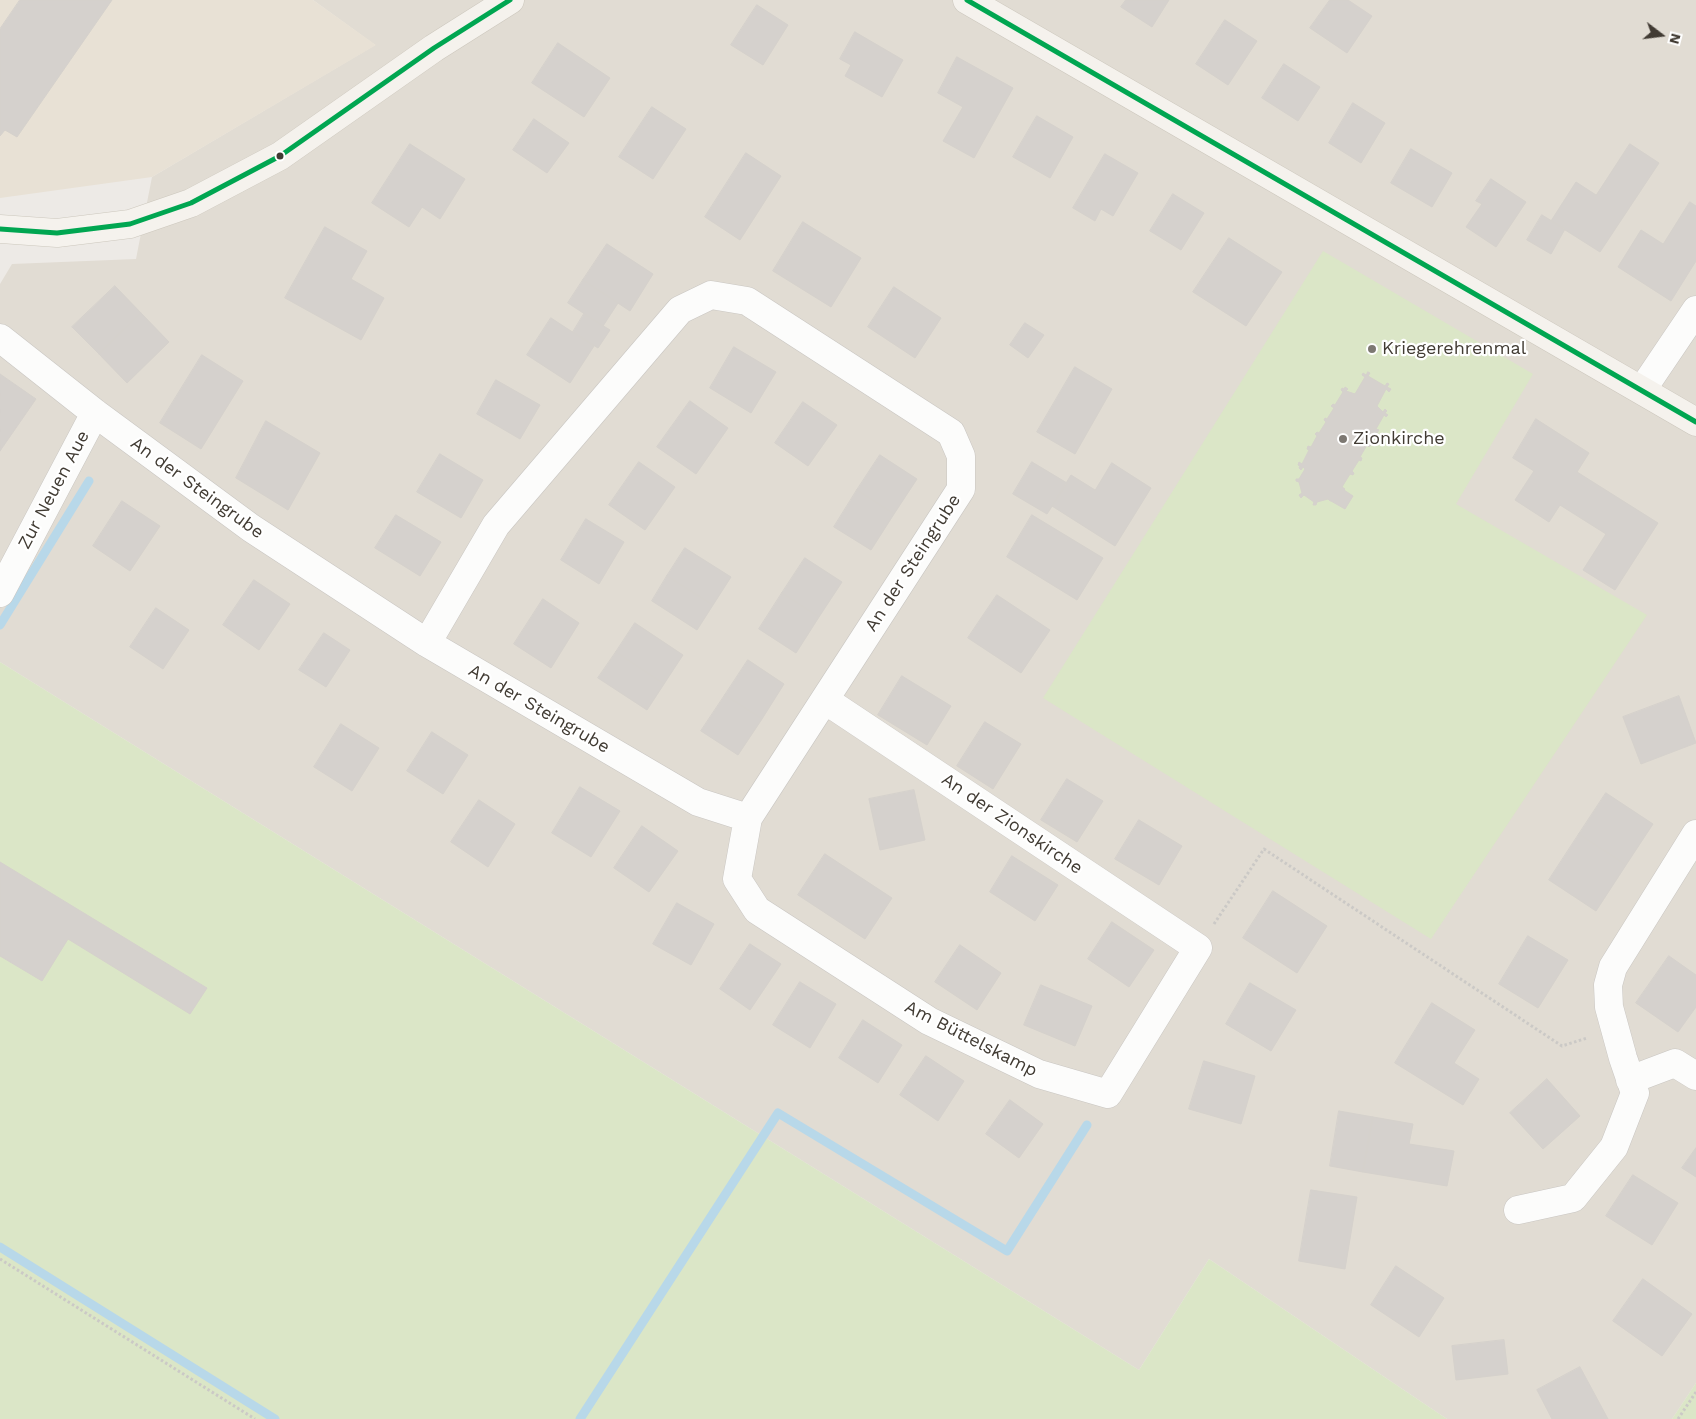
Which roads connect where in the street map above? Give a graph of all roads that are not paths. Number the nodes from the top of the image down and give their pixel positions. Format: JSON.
{"nodes":[{"id":1,"x":510,"y":0,"type":"edge"},
{"id":2,"x":967,"y":0,"type":"edge"},
{"id":3,"x":0,"y":229,"type":"edge"},
{"id":4,"x":1696,"y":310,"type":"edge"},
{"id":5,"x":0,"y":338,"type":"edge"},
{"id":6,"x":1642,"y":390,"type":"junction"},
{"id":7,"x":95,"y":413,"type":"junction"},
{"id":8,"x":1696,"y":422,"type":"edge"},
{"id":9,"x":0,"y":593,"type":"edge"},
{"id":10,"x":427,"y":643,"type":"junction"},
{"id":11,"x":825,"y":700,"type":"junction"},
{"id":12,"x":748,"y":818,"type":"junction"},
{"id":13,"x":1696,"y":834,"type":"edge"},
{"id":14,"x":1198,"y":948,"type":"joint"},
{"id":15,"x":1696,"y":1076,"type":"edge"},
{"id":16,"x":1630,"y":1080,"type":"junction"},
{"id":17,"x":1518,"y":1210,"type":"dead end"}],
"edges":[{"from":1,"to":3,"type":"main road"},
{"from":2,"to":6,"type":"main road"},
{"from":4,"to":6,"type":"street"},
{"from":5,"to":7,"type":"street","name":"An der Steingrube"},
{"from":6,"to":8,"type":"main road"},
{"from":7,"to":9,"type":"street","name":"Zur Neuen Aue"},
{"from":7,"to":10,"type":"street","name":"An der Steingrube"},
{"from":10,"to":11,"type":"street","name":"An der Steingrube"},
{"from":10,"to":12,"type":"street","name":"An der Steingrube"},
{"from":11,"to":12,"type":"street","name":"An der Steingrube"},
{"from":11,"to":14,"type":"street","name":"An der Zionskirche"},
{"from":12,"to":14,"type":"street","name":"Am Büttelskamp"},
{"from":13,"to":16,"type":"street"},
{"from":15,"to":16,"type":"street"},
{"from":16,"to":17,"type":"street"}]}
